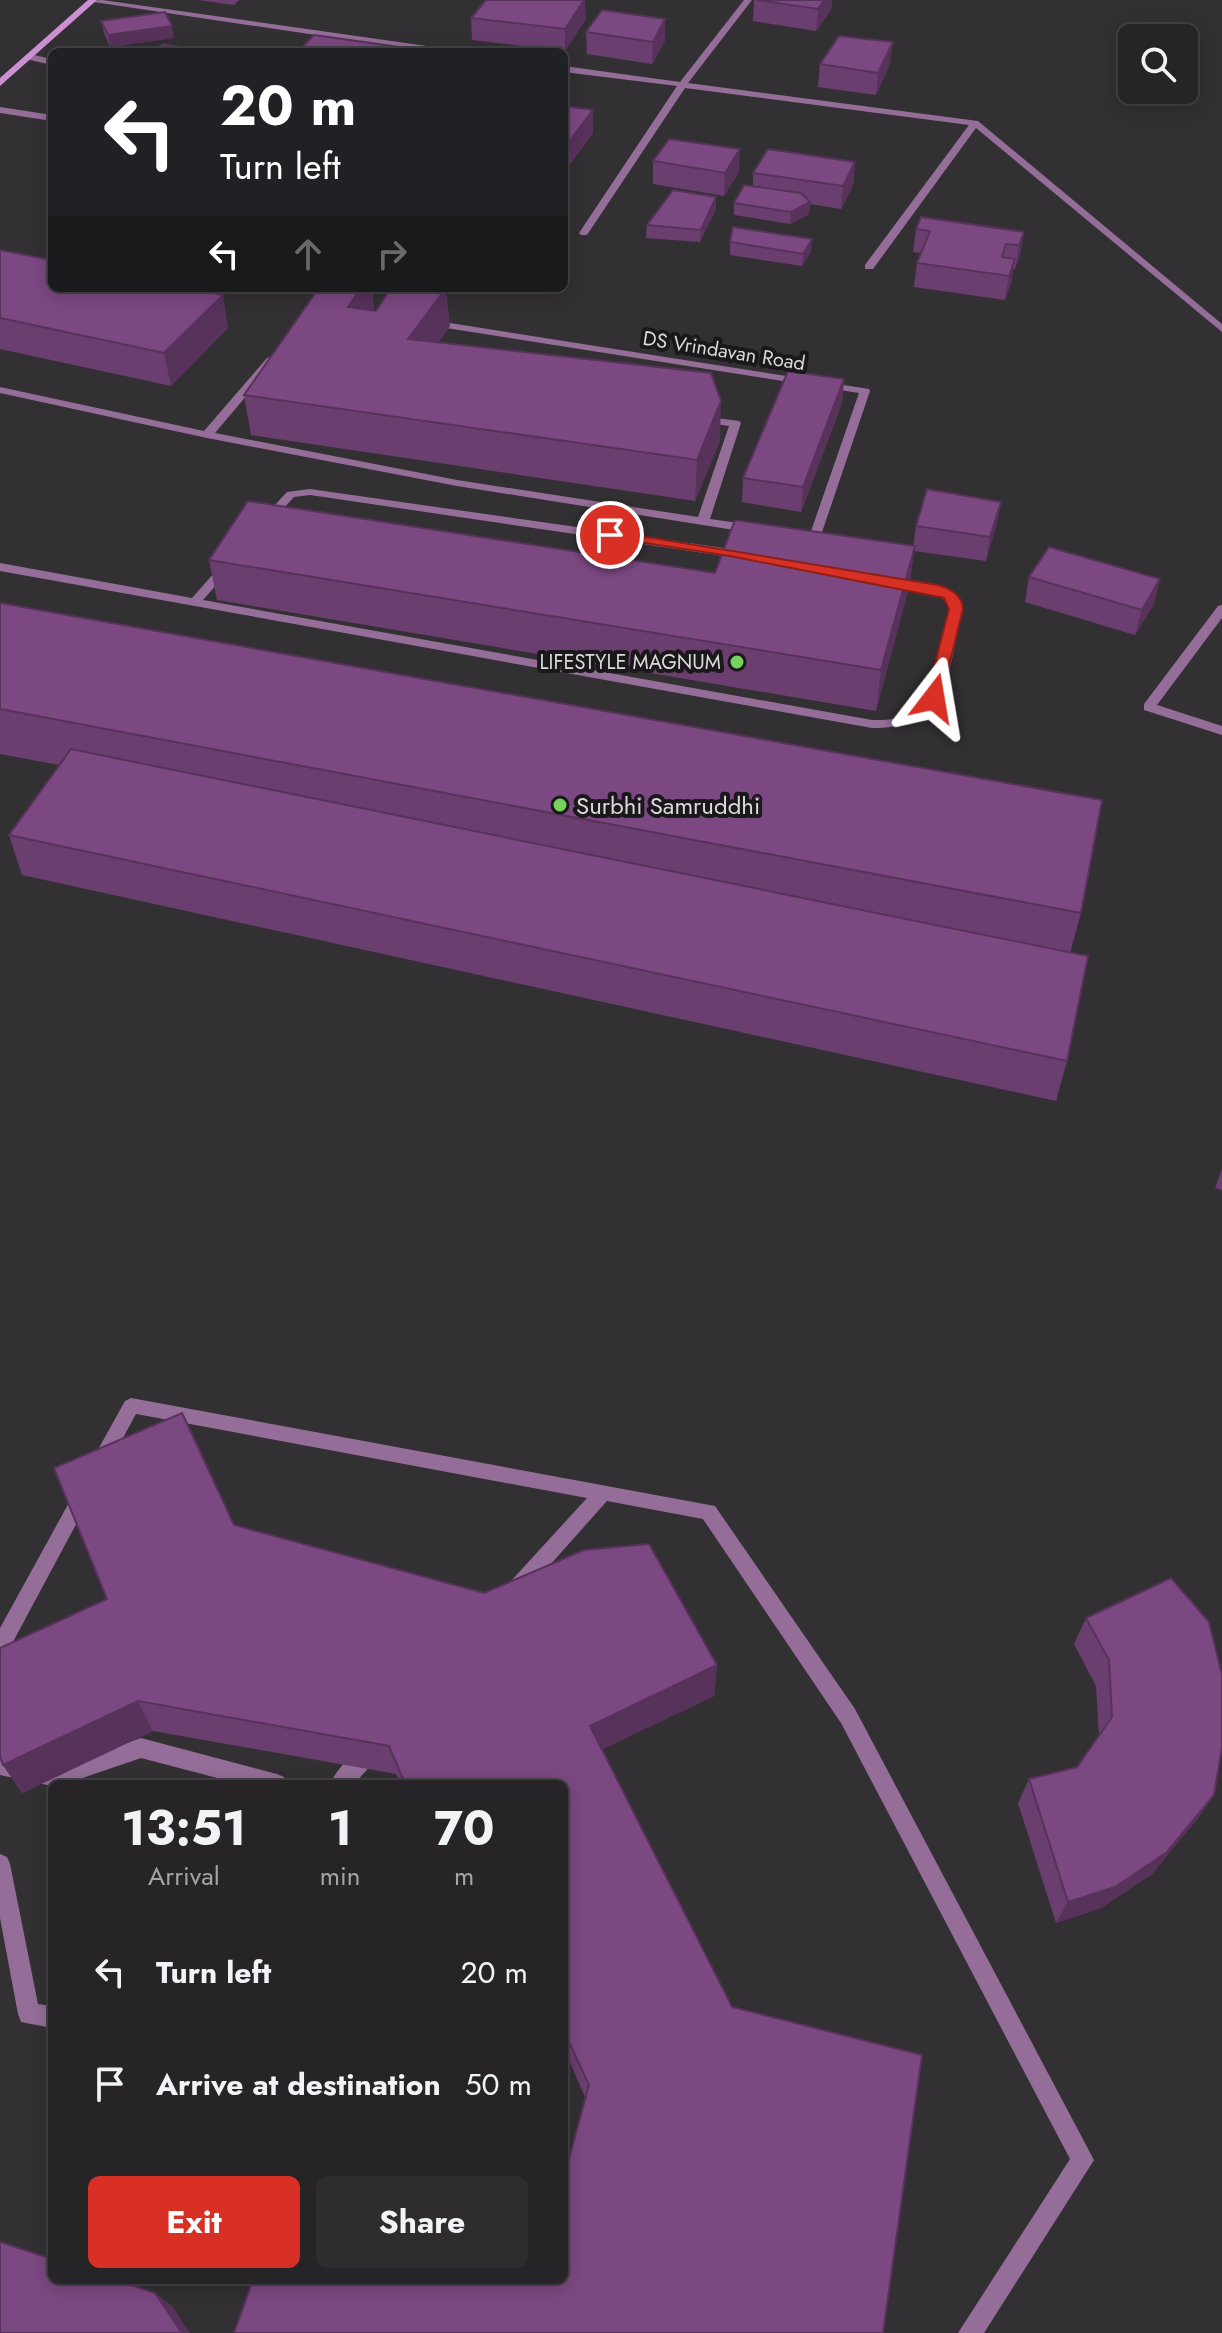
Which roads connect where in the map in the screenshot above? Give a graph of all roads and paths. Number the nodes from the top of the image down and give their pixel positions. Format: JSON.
{"nodes":[{"id":1,"x":748,"y":0,"type":"edge"},
{"id":2,"x":92,"y":1,"type":"edge"},
{"id":3,"x":420,"y":48,"type":"edge"},
{"id":4,"x":29,"y":57,"type":"junction"},
{"id":5,"x":48,"y":61,"type":"edge"},
{"id":6,"x":568,"y":70,"type":"edge"},
{"id":7,"x":0,"y":83,"type":"edge"},
{"id":8,"x":682,"y":85,"type":"junction"},
{"id":9,"x":0,"y":110,"type":"edge"},
{"id":10,"x":48,"y":117,"type":"edge"},
{"id":11,"x":975,"y":123,"type":"junction"},
{"id":12,"x":584,"y":233,"type":"dead end"},
{"id":13,"x":869,"y":267,"type":"dead end"},
{"id":14,"x":411,"y":320,"type":"edge"},
{"id":15,"x":1222,"y":329,"type":"edge"},
{"id":16,"x":277,"y":353,"type":"edge"},
{"id":17,"x":0,"y":390,"type":"edge"},
{"id":18,"x":688,"y":417,"type":"edge"},
{"id":19,"x":207,"y":435,"type":"junction"},
{"id":20,"x":389,"y":456,"type":"edge"},
{"id":21,"x":381,"y":469,"type":"junction"},
{"id":22,"x":268,"y":518,"type":"junction"},
{"id":23,"x":284,"y":521,"type":"edge"},
{"id":24,"x":703,"y":521,"type":"junction"},
{"id":25,"x":258,"y":530,"type":"edge"},
{"id":26,"x":772,"y":531,"type":"edge"},
{"id":27,"x":786,"y":534,"type":"edge"},
{"id":28,"x":237,"y":554,"type":"edge"},
{"id":29,"x":760,"y":558,"type":"edge"},
{"id":30,"x":0,"y":567,"type":"edge"},
{"id":31,"x":879,"y":579,"type":"edge"},
{"id":32,"x":195,"y":602,"type":"junction"},
{"id":33,"x":1222,"y":609,"type":"edge"},
{"id":34,"x":1222,"y":731,"type":"edge"},
{"id":35,"x":603,"y":1493,"type":"junction"},
{"id":36,"x":509,"y":1598,"type":"edge"},
{"id":37,"x":0,"y":1647,"type":"edge"},
{"id":38,"x":382,"y":1738,"type":"edge"},
{"id":39,"x":0,"y":1765,"type":"edge"},
{"id":40,"x":262,"y":1780,"type":"edge"},
{"id":41,"x":344,"y":1780,"type":"edge"},
{"id":42,"x":0,"y":1864,"type":"edge"},
{"id":43,"x":48,"y":2016,"type":"edge"},
{"id":44,"x":970,"y":2333,"type":"edge"}],
"edges":[{"from":1,"to":8,"type":"street"},
{"from":2,"to":3,"type":"street"},
{"from":2,"to":4,"type":"street"},
{"from":4,"to":5,"type":"street"},
{"from":4,"to":7,"type":"street"},
{"from":6,"to":8,"type":"street"},
{"from":8,"to":11,"type":"street"},
{"from":8,"to":12,"type":"street"},
{"from":9,"to":10,"type":"street"},
{"from":11,"to":13,"type":"street"},
{"from":11,"to":15,"type":"street"},
{"from":14,"to":27,"type":"street","name":"DS Vrindavan Road"},
{"from":16,"to":19,"type":"street"},
{"from":17,"to":19,"type":"street"},
{"from":18,"to":24,"type":"street"},
{"from":19,"to":21,"type":"street"},
{"from":20,"to":21,"type":"street"},
{"from":21,"to":24,"type":"street"},
{"from":22,"to":23,"type":"street"},
{"from":22,"to":25,"type":"street"},
{"from":22,"to":29,"type":"street"},
{"from":24,"to":26,"type":"street"},
{"from":28,"to":32,"type":"street"},
{"from":30,"to":32,"type":"street"},
{"from":31,"to":32,"type":"street"},
{"from":33,"to":34,"type":"street"},
{"from":35,"to":36,"type":"street"},
{"from":35,"to":37,"type":"street"},
{"from":35,"to":44,"type":"street"},
{"from":38,"to":41,"type":"street"},
{"from":39,"to":40,"type":"street"},
{"from":42,"to":43,"type":"street"}]}
